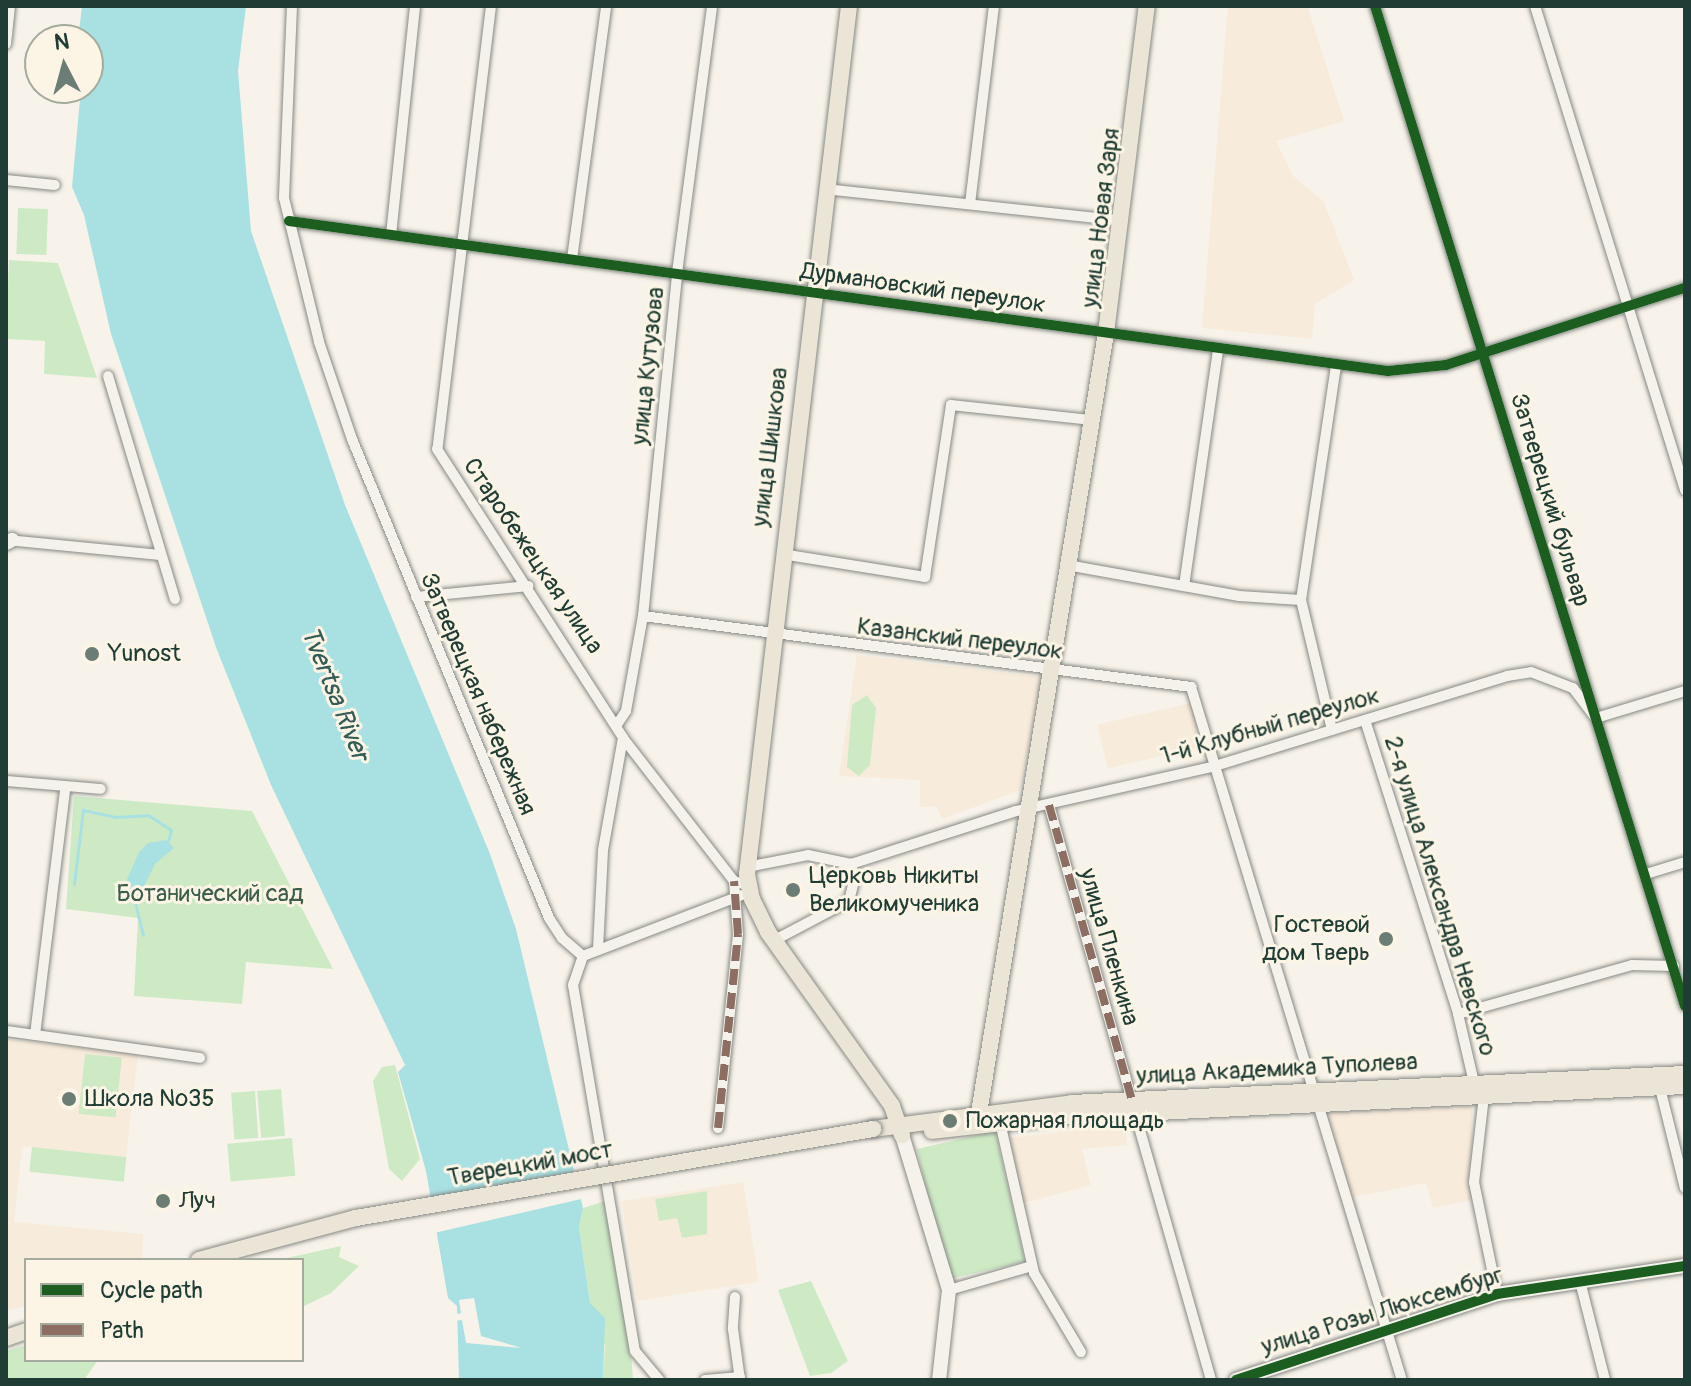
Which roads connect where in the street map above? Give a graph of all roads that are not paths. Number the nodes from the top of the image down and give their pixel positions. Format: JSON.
{"nodes":[{"id":1,"x":10,"y":6,"type":"edge"},
{"id":2,"x":292,"y":6,"type":"edge"},
{"id":3,"x":415,"y":6,"type":"edge"},
{"id":4,"x":491,"y":6,"type":"edge"},
{"id":5,"x":606,"y":6,"type":"edge"},
{"id":6,"x":712,"y":6,"type":"edge"},
{"id":7,"x":849,"y":6,"type":"edge"},
{"id":8,"x":994,"y":6,"type":"edge"},
{"id":9,"x":1147,"y":6,"type":"edge"},
{"id":10,"x":1375,"y":6,"type":"edge"},
{"id":11,"x":1535,"y":6,"type":"edge"},
{"id":12,"x":6,"y":44,"type":"edge"},
{"id":13,"x":6,"y":180,"type":"edge"},
{"id":14,"x":55,"y":185,"type":"dead end"},
{"id":15,"x":825,"y":189,"type":"junction"},
{"id":16,"x":970,"y":204,"type":"junction"},
{"id":17,"x":289,"y":221,"type":"junction"},
{"id":18,"x":1122,"y":221,"type":"junction"},
{"id":19,"x":391,"y":235,"type":"junction"},
{"id":20,"x":464,"y":245,"type":"junction"},
{"id":21,"x":572,"y":259,"type":"junction"},
{"id":22,"x":677,"y":273,"type":"junction"},
{"id":23,"x":1685,"y":288,"type":"edge"},
{"id":24,"x":812,"y":294,"type":"junction"},
{"id":25,"x":1628,"y":306,"type":"junction"},
{"id":26,"x":1106,"y":333,"type":"junction"},
{"id":27,"x":1482,"y":349,"type":"junction"},
{"id":28,"x":1218,"y":351,"type":"junction"},
{"id":29,"x":1336,"y":367,"type":"junction"},
{"id":30,"x":108,"y":376,"type":"dead end"},
{"id":31,"x":1092,"y":420,"type":"junction"},
{"id":32,"x":1685,"y":490,"type":"edge"},
{"id":33,"x":8,"y":541,"type":"edge"},
{"id":34,"x":782,"y":554,"type":"junction"},
{"id":35,"x":160,"y":555,"type":"junction"},
{"id":36,"x":1067,"y":565,"type":"junction"},
{"id":37,"x":528,"y":586,"type":"junction"},
{"id":38,"x":1184,"y":586,"type":"junction"},
{"id":39,"x":416,"y":597,"type":"junction"},
{"id":40,"x":175,"y":599,"type":"dead end"},
{"id":41,"x":1301,"y":600,"type":"junction"},
{"id":42,"x":643,"y":616,"type":"junction"},
{"id":43,"x":774,"y":635,"type":"junction"},
{"id":44,"x":1050,"y":672,"type":"junction"},
{"id":45,"x":1685,"y":691,"type":"edge"},
{"id":46,"x":1596,"y":718,"type":"junction"},
{"id":47,"x":1365,"y":720,"type":"junction"},
{"id":48,"x":616,"y":726,"type":"junction"},
{"id":49,"x":1332,"y":730,"type":"junction"},
{"id":50,"x":623,"y":738,"type":"junction"},
{"id":51,"x":1215,"y":766,"type":"junction"},
{"id":52,"x":6,"y":781,"type":"edge"},
{"id":53,"x":65,"y":789,"type":"junction"},
{"id":54,"x":101,"y":789,"type":"dead end"},
{"id":55,"x":1049,"y":805,"type":"junction"},
{"id":56,"x":1028,"y":808,"type":"junction"},
{"id":57,"x":1685,"y":862,"type":"edge"},
{"id":58,"x":851,"y":864,"type":"junction"},
{"id":59,"x":747,"y":867,"type":"junction"},
{"id":60,"x":1646,"y":874,"type":"junction"},
{"id":61,"x":743,"y":889,"type":"junction"},
{"id":62,"x":773,"y":941,"type":"junction"},
{"id":63,"x":598,"y":949,"type":"junction"},
{"id":64,"x":583,"y":956,"type":"junction"},
{"id":65,"x":1674,"y":966,"type":"junction"},
{"id":66,"x":1685,"y":1006,"type":"edge"},
{"id":67,"x":1458,"y":1014,"type":"junction"},
{"id":68,"x":6,"y":1031,"type":"edge"},
{"id":69,"x":35,"y":1035,"type":"junction"},
{"id":70,"x":200,"y":1058,"type":"dead end"},
{"id":71,"x":1685,"y":1083,"type":"edge"},
{"id":72,"x":1660,"y":1088,"type":"junction"},
{"id":73,"x":1479,"y":1090,"type":"junction"},
{"id":74,"x":1321,"y":1096,"type":"junction"},
{"id":75,"x":1133,"y":1106,"type":"junction"},
{"id":76,"x":1004,"y":1115,"type":"junction"},
{"id":77,"x":978,"y":1119,"type":"junction"},
{"id":78,"x":718,"y":1128,"type":"dead end"},
{"id":79,"x":901,"y":1130,"type":"junction"},
{"id":80,"x":874,"y":1134,"type":"junction"},
{"id":81,"x":1685,"y":1188,"type":"edge"},
{"id":82,"x":206,"y":1258,"type":"edge"},
{"id":83,"x":233,"y":1258,"type":"edge"},
{"id":84,"x":1032,"y":1266,"type":"junction"},
{"id":85,"x":1685,"y":1266,"type":"edge"},
{"id":86,"x":1580,"y":1281,"type":"junction"},
{"id":87,"x":949,"y":1290,"type":"junction"},
{"id":88,"x":1497,"y":1294,"type":"junction"},
{"id":89,"x":735,"y":1297,"type":"dead end"},
{"id":90,"x":1387,"y":1331,"type":"junction"},
{"id":91,"x":1081,"y":1352,"type":"dead end"},
{"id":92,"x":740,"y":1379,"type":"edge"},
{"id":93,"x":659,"y":1380,"type":"edge"},
{"id":94,"x":705,"y":1380,"type":"edge"},
{"id":95,"x":939,"y":1380,"type":"edge"},
{"id":96,"x":1211,"y":1380,"type":"edge"},
{"id":97,"x":1236,"y":1380,"type":"edge"},
{"id":98,"x":1402,"y":1380,"type":"edge"},
{"id":99,"x":1605,"y":1380,"type":"edge"}],
"edges":[{"from":1,"to":12,"type":"street"},
{"from":2,"to":17,"type":"street","name":"Затверецкая набережная"},
{"from":3,"to":19,"type":"street"},
{"from":4,"to":20,"type":"street","name":"Старобежецкая улица"},
{"from":5,"to":21,"type":"street"},
{"from":6,"to":22,"type":"street","name":"улица Кутузова"},
{"from":7,"to":15,"type":"main road","name":"улица Шишкова"},
{"from":8,"to":16,"type":"street"},
{"from":9,"to":18,"type":"main road","name":"улица Новая Заря"},
{"from":10,"to":27,"type":"street","name":"Затверецкий бульвар"},
{"from":11,"to":25,"type":"street"},
{"from":13,"to":14,"type":"street"},
{"from":15,"to":16,"type":"street"},
{"from":15,"to":24,"type":"main road","name":"улица Шишкова"},
{"from":16,"to":18,"type":"street"},
{"from":17,"to":19,"type":"street","name":"Дурмановский переулок"},
{"from":17,"to":39,"type":"street","name":"Затверецкая набережная"},
{"from":18,"to":26,"type":"main road","name":"улица Новая Заря"},
{"from":19,"to":20,"type":"street","name":"Дурмановский переулок"},
{"from":20,"to":21,"type":"street","name":"Дурмановский переулок"},
{"from":20,"to":37,"type":"street","name":"Старобежецкая улица"},
{"from":21,"to":22,"type":"street","name":"Дурмановский переулок"},
{"from":22,"to":24,"type":"street","name":"Дурмановский переулок"},
{"from":22,"to":42,"type":"street","name":"улица Кутузова"},
{"from":23,"to":25,"type":"street","name":"Дурмановский переулок"},
{"from":24,"to":26,"type":"street","name":"Дурмановский переулок"},
{"from":24,"to":34,"type":"main road","name":"улица Шишкова"},
{"from":25,"to":27,"type":"street","name":"Дурмановский переулок"},
{"from":25,"to":32,"type":"street"},
{"from":26,"to":28,"type":"street","name":"Дурмановский переулок"},
{"from":26,"to":31,"type":"main road","name":"улица Новая Заря"},
{"from":27,"to":29,"type":"street","name":"Дурмановский переулок"},
{"from":27,"to":46,"type":"street","name":"Затверецкий бульвар"},
{"from":28,"to":29,"type":"street","name":"Дурмановский переулок"},
{"from":28,"to":38,"type":"street"},
{"from":29,"to":41,"type":"street"},
{"from":30,"to":35,"type":"street"},
{"from":31,"to":34,"type":"street"},
{"from":31,"to":36,"type":"main road","name":"улица Новая Заря"},
{"from":33,"to":35,"type":"street"},
{"from":34,"to":43,"type":"main road","name":"улица Шишкова"},
{"from":35,"to":40,"type":"street"},
{"from":36,"to":38,"type":"street"},
{"from":36,"to":44,"type":"main road","name":"улица Новая Заря"},
{"from":37,"to":39,"type":"street"},
{"from":37,"to":48,"type":"street","name":"Старобежецкая улица"},
{"from":38,"to":41,"type":"street"},
{"from":39,"to":64,"type":"street","name":"Затверецкая набережная"},
{"from":41,"to":49,"type":"street"},
{"from":42,"to":43,"type":"street","name":"Казанский переулок"},
{"from":42,"to":48,"type":"street","name":"улица Кутузова"},
{"from":43,"to":44,"type":"street","name":"Казанский переулок"},
{"from":43,"to":59,"type":"main road","name":"улица Шишкова"},
{"from":44,"to":51,"type":"street","name":"Казанский переулок"},
{"from":44,"to":56,"type":"main road","name":"улица Новая Заря"},
{"from":45,"to":46,"type":"street"},
{"from":46,"to":47,"type":"street","name":"1-й Клубный переулок"},
{"from":46,"to":60,"type":"street","name":"Затверецкий бульвар"},
{"from":47,"to":49,"type":"street","name":"1-й Клубный переулок"},
{"from":47,"to":67,"type":"street","name":"2-я улица Александра Невского"},
{"from":48,"to":50,"type":"street","name":"Старобежецкая улица"},
{"from":49,"to":51,"type":"street","name":"1-й Клубный переулок"},
{"from":50,"to":61,"type":"street","name":"Старобежецкая улица"},
{"from":50,"to":63,"type":"street"},
{"from":51,"to":55,"type":"street","name":"1-й Клубный переулок"},
{"from":51,"to":74,"type":"street"},
{"from":52,"to":53,"type":"street"},
{"from":53,"to":54,"type":"street"},
{"from":53,"to":69,"type":"street"},
{"from":55,"to":56,"type":"street","name":"1-й Клубный переулок"},
{"from":55,"to":75,"type":"street","name":"улица Пленкина"},
{"from":56,"to":58,"type":"street","name":"1-й Клубный переулок"},
{"from":56,"to":77,"type":"main road","name":"улица Новая Заря"},
{"from":57,"to":60,"type":"street"},
{"from":58,"to":59,"type":"street","name":"1-й Клубный переулок"},
{"from":58,"to":62,"type":"street"},
{"from":59,"to":61,"type":"main road","name":"улица Шишкова"},
{"from":60,"to":65,"type":"street","name":"Затверецкий бульвар"},
{"from":61,"to":62,"type":"main road","name":"Старобежецкая улица"},
{"from":61,"to":63,"type":"street"},
{"from":61,"to":78,"type":"street","name":"улица Шишкова"},
{"from":62,"to":79,"type":"main road","name":"Старобежецкая улица"},
{"from":63,"to":64,"type":"street"},
{"from":64,"to":93,"type":"street"},
{"from":65,"to":66,"type":"street","name":"Затверецкий бульвар"},
{"from":65,"to":67,"type":"street"},
{"from":67,"to":73,"type":"street","name":"2-я улица Александра Невского"},
{"from":68,"to":69,"type":"street"},
{"from":69,"to":70,"type":"street"},
{"from":71,"to":72,"type":"main road","name":"улица Академика Туполева"},
{"from":71,"to":73,"type":"main road","name":"улица Академика Туполева"},
{"from":72,"to":73,"type":"main road","name":"улица Академика Туполева"},
{"from":72,"to":81,"type":"street"},
{"from":73,"to":74,"type":"main road","name":"улица Академика Туполева"},
{"from":73,"to":88,"type":"street","name":"2-я улица Александра Невского"},
{"from":74,"to":75,"type":"main road","name":"улица Академика Туполева"},
{"from":74,"to":90,"type":"street"},
{"from":75,"to":76,"type":"main road","name":"улица Академика Туполева"},
{"from":75,"to":96,"type":"street","name":"улица Пленкина"},
{"from":76,"to":77,"type":"main road","name":"улица Академика Туполева"},
{"from":76,"to":84,"type":"street"},
{"from":77,"to":79,"type":"main road","name":"улица Академика Туполева"},
{"from":79,"to":80,"type":"main road","name":"улица Академика Туполева"},
{"from":79,"to":87,"type":"street"},
{"from":80,"to":82,"type":"main road","name":"Тверецкий мост","bridge":true},
{"from":80,"to":83,"type":"main road","name":"Тверецкий мост"},
{"from":84,"to":87,"type":"street"},
{"from":84,"to":91,"type":"street"},
{"from":85,"to":86,"type":"street","name":"улица Розы Люксембург"},
{"from":86,"to":88,"type":"street","name":"улица Розы Люксембург"},
{"from":86,"to":99,"type":"street"},
{"from":87,"to":95,"type":"street"},
{"from":88,"to":90,"type":"street","name":"улица Розы Люксембург"},
{"from":89,"to":92,"type":"street"},
{"from":90,"to":97,"type":"street","name":"улица Розы Люксембург"},
{"from":90,"to":98,"type":"street"},
{"from":92,"to":94,"type":"street"}]}
